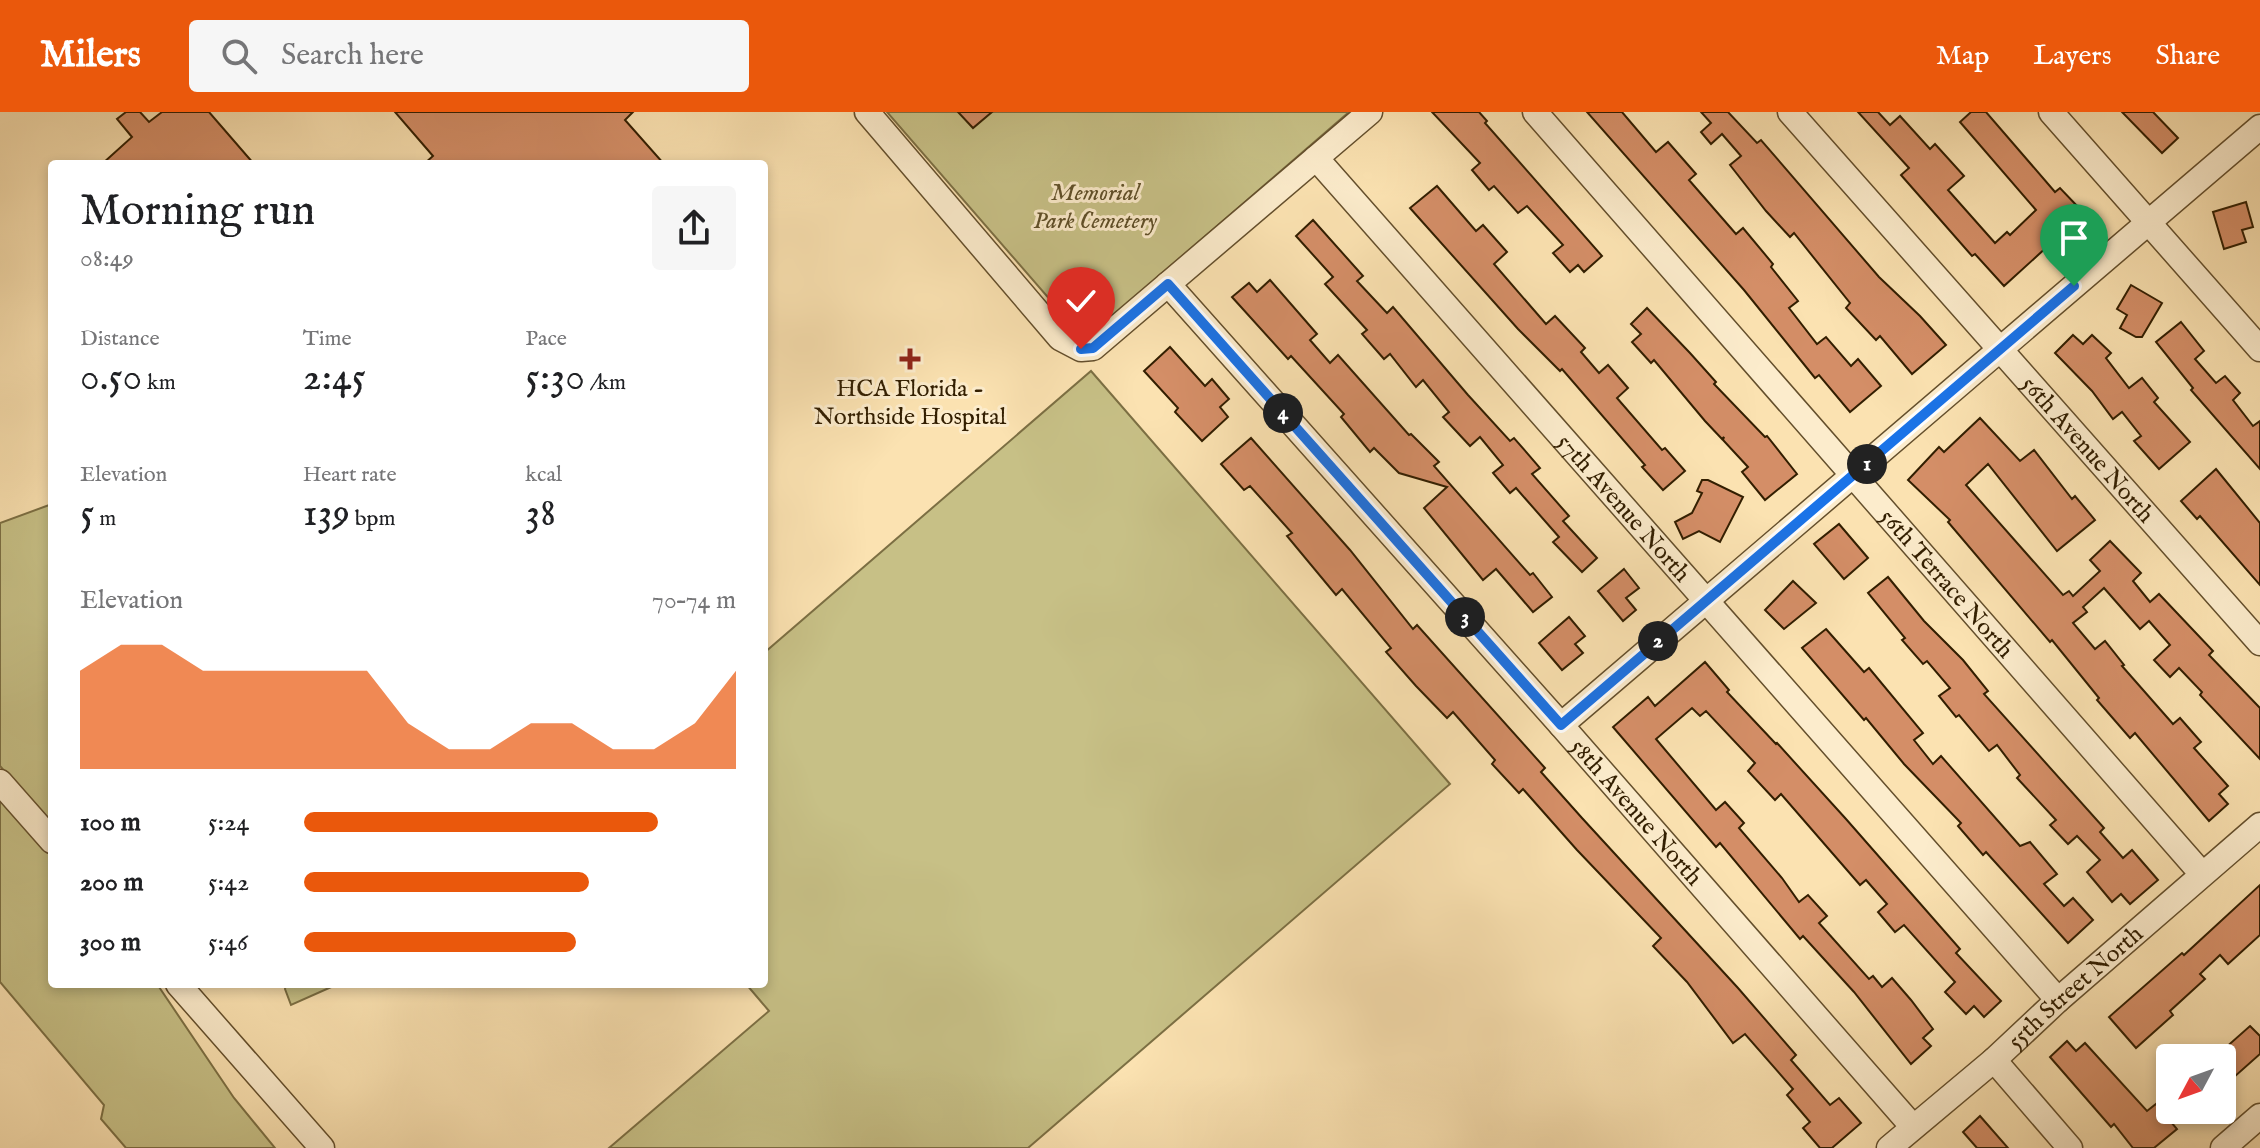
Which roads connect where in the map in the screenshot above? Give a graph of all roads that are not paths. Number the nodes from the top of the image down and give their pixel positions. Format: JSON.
{"nodes":[{"id":1,"x":867,"y":112,"type":"edge"},
{"id":2,"x":1370,"y":112,"type":"edge"},
{"id":3,"x":1535,"y":112,"type":"edge"},
{"id":4,"x":1790,"y":112,"type":"edge"},
{"id":5,"x":2051,"y":112,"type":"edge"},
{"id":6,"x":2260,"y":127,"type":"edge"},
{"id":7,"x":1316,"y":158,"type":"junction"},
{"id":8,"x":2149,"y":223,"type":"junction"},
{"id":9,"x":1168,"y":284,"type":"junction"},
{"id":10,"x":2260,"y":349,"type":"edge"},
{"id":11,"x":1999,"y":350,"type":"junction"},
{"id":12,"x":1854,"y":475,"type":"junction"},
{"id":13,"x":1706,"y":600,"type":"junction"},
{"id":14,"x":2260,"y":643,"type":"edge"},
{"id":15,"x":1561,"y":725,"type":"junction"},
{"id":16,"x":0,"y":782,"type":"edge"},
{"id":17,"x":2260,"y":825,"type":"edge"},
{"id":18,"x":48,"y":836,"type":"edge"},
{"id":19,"x":2202,"y":874,"type":"junction"},
{"id":20,"x":182,"y":988,"type":"edge"},
{"id":21,"x":2058,"y":1000,"type":"junction"},
{"id":22,"x":1994,"y":1060,"type":"junction"},
{"id":23,"x":2260,"y":1116,"type":"edge"},
{"id":24,"x":1913,"y":1127,"type":"junction"},
{"id":25,"x":322,"y":1148,"type":"edge"},
{"id":26,"x":1889,"y":1148,"type":"edge"},
{"id":27,"x":2070,"y":1148,"type":"edge"},
{"id":28,"x":2223,"y":1148,"type":"edge"}],
"edges":[{"from":1,"to":9,"type":"street"},
{"from":2,"to":7,"type":"street"},
{"from":3,"to":12,"type":"street","name":"56th Terrace North"},
{"from":4,"to":11,"type":"street","name":"56th Avenue North"},
{"from":5,"to":8,"type":"street"},
{"from":6,"to":8,"type":"street"},
{"from":7,"to":9,"type":"street"},
{"from":7,"to":13,"type":"street","name":"57th Avenue North"},
{"from":8,"to":10,"type":"street"},
{"from":8,"to":11,"type":"street"},
{"from":9,"to":15,"type":"street","name":"58th Avenue North"},
{"from":11,"to":12,"type":"street"},
{"from":11,"to":14,"type":"street","name":"56th Avenue North"},
{"from":12,"to":13,"type":"street"},
{"from":12,"to":19,"type":"street","name":"56th Terrace North"},
{"from":13,"to":15,"type":"street"},
{"from":13,"to":21,"type":"street","name":"57th Avenue North"},
{"from":15,"to":24,"type":"street","name":"58th Avenue North"},
{"from":16,"to":18,"type":"street"},
{"from":17,"to":19,"type":"street","name":"55th Street North"},
{"from":19,"to":21,"type":"street","name":"55th Street North"},
{"from":20,"to":25,"type":"street"},
{"from":21,"to":22,"type":"street","name":"55th Street North"},
{"from":22,"to":24,"type":"street","name":"55th Street North"},
{"from":22,"to":27,"type":"street"},
{"from":23,"to":28,"type":"street"},
{"from":24,"to":26,"type":"street","name":"55th Street North"}]}
